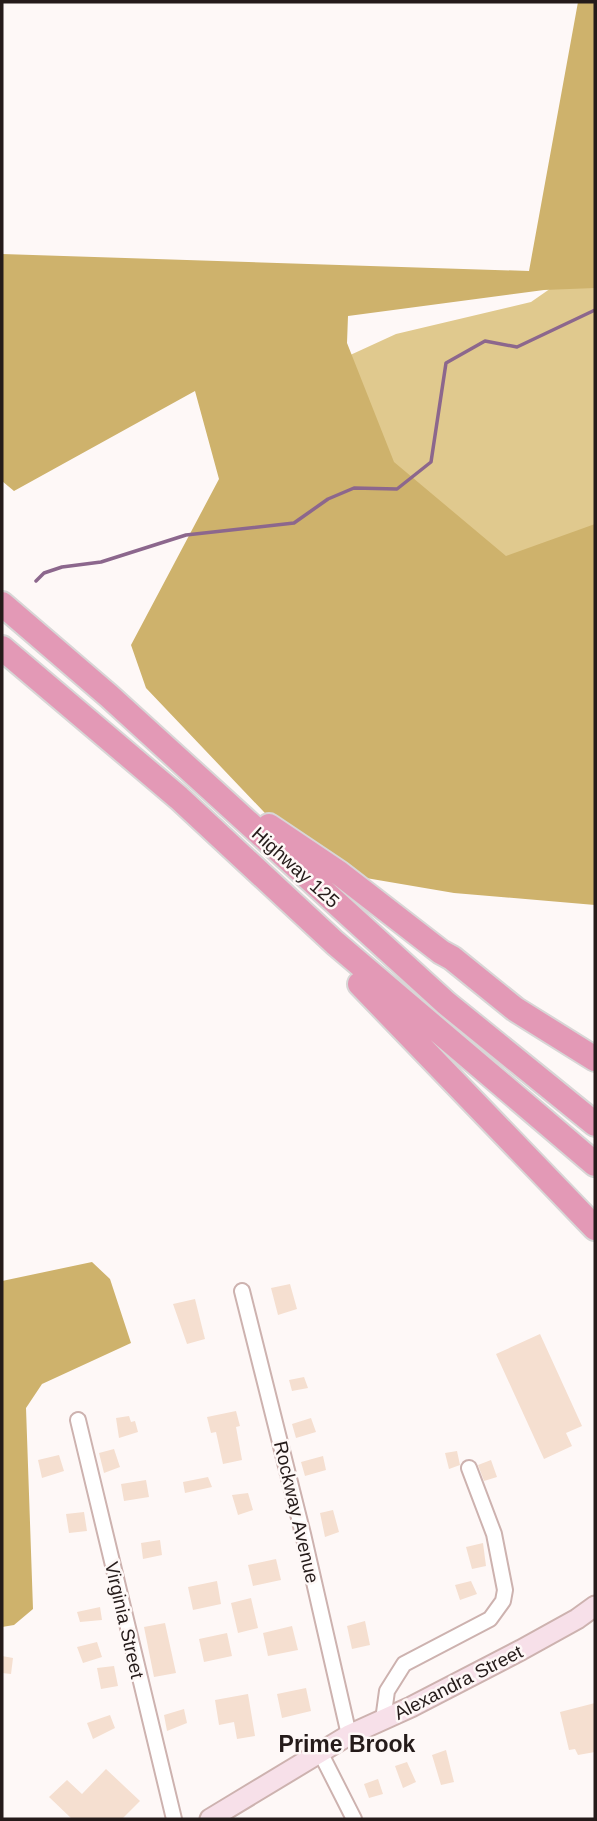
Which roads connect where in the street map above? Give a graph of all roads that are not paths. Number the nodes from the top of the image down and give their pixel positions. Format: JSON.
{"nodes":[{"id":1,"x":2,"y":604,"type":"edge"},
{"id":2,"x":2,"y":648,"type":"edge"},
{"id":3,"x":198,"y":778,"type":"junction"},
{"id":4,"x":179,"y":798,"type":"junction"},
{"id":5,"x":595,"y":1059,"type":"edge"},
{"id":6,"x":595,"y":1124,"type":"edge"},
{"id":7,"x":595,"y":1164,"type":"edge"},
{"id":8,"x":595,"y":1228,"type":"edge"},
{"id":9,"x":242,"y":1291,"type":"dead end"},
{"id":10,"x":78,"y":1420,"type":"dead end"},
{"id":11,"x":469,"y":1468,"type":"dead end"},
{"id":12,"x":595,"y":1606,"type":"edge"},
{"id":13,"x":383,"y":1720,"type":"junction"},
{"id":14,"x":349,"y":1735,"type":"junction"},
{"id":15,"x":320,"y":1752,"type":"junction"},
{"id":16,"x":174,"y":1819,"type":"edge"},
{"id":17,"x":210,"y":1819,"type":"edge"},
{"id":18,"x":354,"y":1819,"type":"edge"}],
"edges":[{"from":1,"to":3,"type":"highway","name":"Highway 125"},
{"from":2,"to":4,"type":"highway","name":"Highway 125"},
{"from":3,"to":5,"type":"highway"},
{"from":3,"to":6,"type":"highway","name":"Highway 125"},
{"from":4,"to":7,"type":"highway","name":"Highway 125"},
{"from":4,"to":8,"type":"highway"},
{"from":9,"to":14,"type":"street","name":"Rockway Avenue"},
{"from":10,"to":16,"type":"street","name":"Virginia Street"},
{"from":11,"to":13,"type":"street"},
{"from":12,"to":13,"type":"main road","name":"Alexandra Street"},
{"from":13,"to":14,"type":"main road","name":"Alexandra Street"},
{"from":14,"to":15,"type":"main road","name":"Alexandra Street"},
{"from":15,"to":17,"type":"main road","name":"Alexandra Street"},
{"from":15,"to":18,"type":"street"}]}
